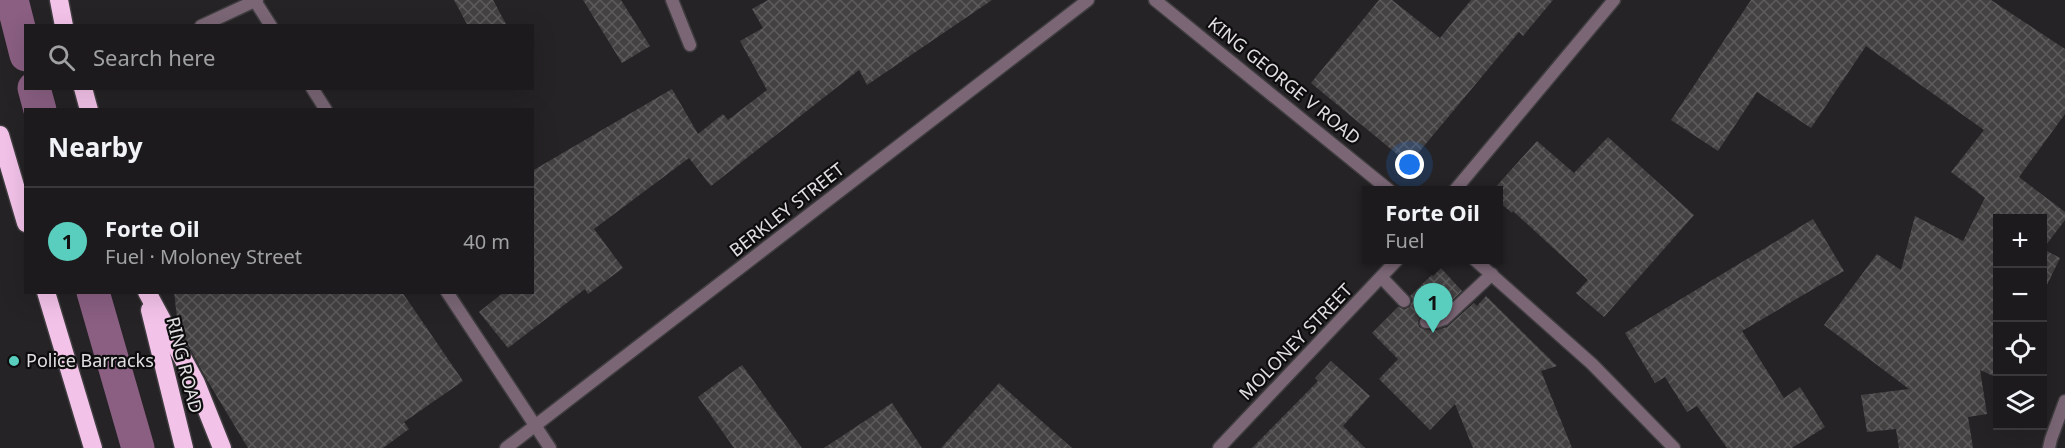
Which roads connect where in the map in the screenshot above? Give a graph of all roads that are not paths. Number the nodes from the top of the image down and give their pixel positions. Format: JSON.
{"nodes":[{"id":1,"x":59,"y":0,"type":"edge"},
{"id":2,"x":255,"y":0,"type":"edge"},
{"id":3,"x":672,"y":0,"type":"edge"},
{"id":4,"x":1088,"y":0,"type":"edge"},
{"id":5,"x":1155,"y":0,"type":"edge"},
{"id":6,"x":1614,"y":0,"type":"edge"},
{"id":7,"x":64,"y":24,"type":"edge"},
{"id":8,"x":205,"y":24,"type":"edge"},
{"id":9,"x":270,"y":24,"type":"edge"},
{"id":10,"x":690,"y":45,"type":"dead end"},
{"id":11,"x":84,"y":90,"type":"edge"},
{"id":12,"x":313,"y":90,"type":"edge"},
{"id":13,"x":88,"y":108,"type":"edge"},
{"id":14,"x":325,"y":108,"type":"edge"},
{"id":15,"x":0,"y":135,"type":"edge"},
{"id":16,"x":1384,"y":186,"type":"edge"},
{"id":17,"x":1458,"y":186,"type":"edge"},
{"id":18,"x":24,"y":216,"type":"edge"},
{"id":19,"x":1394,"y":264,"type":"edge"},
{"id":20,"x":1480,"y":264,"type":"edge"},
{"id":21,"x":1492,"y":274,"type":"junction"},
{"id":22,"x":1382,"y":278,"type":"junction"},
{"id":23,"x":47,"y":294,"type":"edge"},
{"id":24,"x":146,"y":294,"type":"edge"},
{"id":25,"x":147,"y":294,"type":"edge"},
{"id":26,"x":448,"y":294,"type":"edge"},
{"id":27,"x":1404,"y":301,"type":"dead end"},
{"id":28,"x":1426,"y":322,"type":"dead end"},
{"id":29,"x":2065,"y":401,"type":"edge"},
{"id":30,"x":536,"y":427,"type":"junction"},
{"id":31,"x":93,"y":448,"type":"edge"},
{"id":32,"x":184,"y":448,"type":"edge"},
{"id":33,"x":222,"y":448,"type":"edge"},
{"id":34,"x":506,"y":448,"type":"edge"},
{"id":35,"x":550,"y":448,"type":"edge"},
{"id":36,"x":1219,"y":448,"type":"edge"},
{"id":37,"x":1674,"y":448,"type":"edge"},
{"id":38,"x":2049,"y":448,"type":"edge"}],
"edges":[{"from":1,"to":7,"type":"highway"},
{"from":2,"to":8,"type":"street"},
{"from":2,"to":9,"type":"street"},
{"from":3,"to":10,"type":"street"},
{"from":4,"to":30,"type":"street","name":"BERKLEY STREET"},
{"from":5,"to":16,"type":"street","name":"KING GEORGE V ROAD"},
{"from":6,"to":17,"type":"street"},
{"from":11,"to":13,"type":"highway"},
{"from":12,"to":14,"type":"street"},
{"from":15,"to":18,"type":"highway"},
{"from":19,"to":22,"type":"street","name":"MOLONEY STREET"},
{"from":20,"to":21,"type":"street"},
{"from":21,"to":28,"type":"street"},
{"from":21,"to":37,"type":"street"},
{"from":22,"to":27,"type":"street"},
{"from":22,"to":36,"type":"street","name":"MOLONEY STREET"},
{"from":23,"to":31,"type":"highway"},
{"from":24,"to":32,"type":"highway","name":"RING ROAD"},
{"from":25,"to":33,"type":"highway"},
{"from":26,"to":30,"type":"street"},
{"from":29,"to":38,"type":"street"},
{"from":30,"to":34,"type":"street","name":"BERKLEY STREET"},
{"from":30,"to":35,"type":"street"}]}
